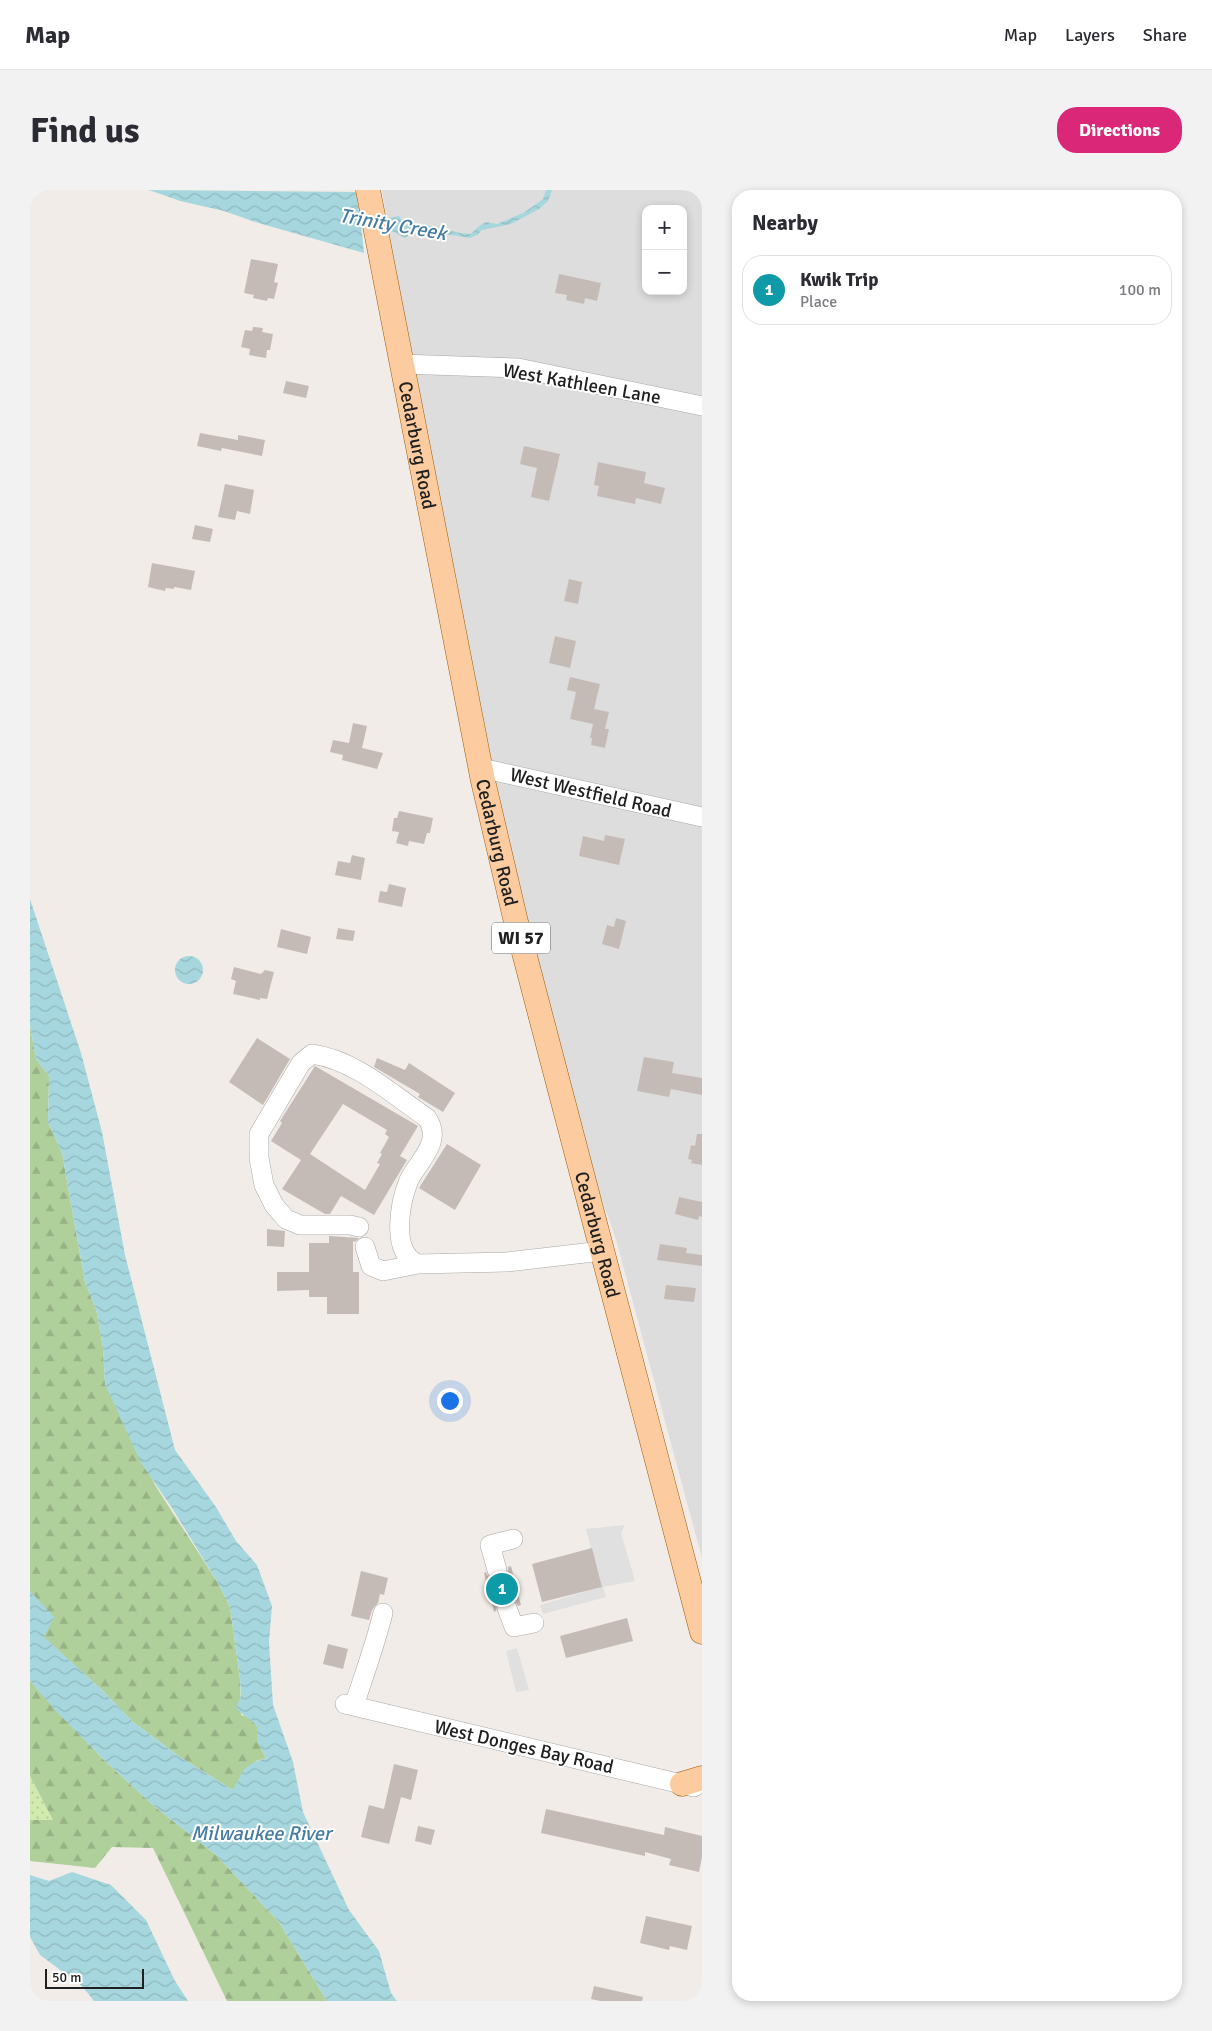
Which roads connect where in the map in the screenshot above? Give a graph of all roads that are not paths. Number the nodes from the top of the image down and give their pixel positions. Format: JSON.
{"nodes":[{"id":1,"x":368,"y":192,"type":"edge"},
{"id":2,"x":402,"y":364,"type":"junction"},
{"id":3,"x":702,"y":406,"type":"edge"},
{"id":4,"x":481,"y":768,"type":"junction"},
{"id":5,"x":702,"y":817,"type":"edge"},
{"id":6,"x":602,"y":1251,"type":"junction"},
{"id":7,"x":418,"y":1264,"type":"junction"},
{"id":8,"x":513,"y":1539,"type":"dead end"},
{"id":9,"x":497,"y":1570,"type":"tunnel mouth"},
{"id":10,"x":507,"y":1608,"type":"tunnel mouth"},
{"id":11,"x":383,"y":1613,"type":"dead end"},
{"id":12,"x":534,"y":1623,"type":"dead end"},
{"id":13,"x":702,"y":1632,"type":"edge"},
{"id":14,"x":695,"y":1784,"type":"edge"}],
"edges":[{"from":1,"to":2,"type":"main road","name":"Cedarburg Road","number":"WI 57"},
{"from":2,"to":3,"type":"street","name":"West Kathleen Lane"},
{"from":2,"to":4,"type":"main road","name":"Cedarburg Road","number":"WI 57"},
{"from":4,"to":5,"type":"street","name":"West Westfield Road"},
{"from":4,"to":6,"type":"main road","name":"Cedarburg Road","number":"WI 57"},
{"from":6,"to":7,"type":"street"},
{"from":6,"to":13,"type":"main road","name":"Cedarburg Road","number":"WI 57"},
{"from":7,"to":7,"type":"street"},
{"from":8,"to":9,"type":"street"},
{"from":10,"to":12,"type":"street"},
{"from":11,"to":14,"type":"street","name":"West Donges Bay Road"}]}
